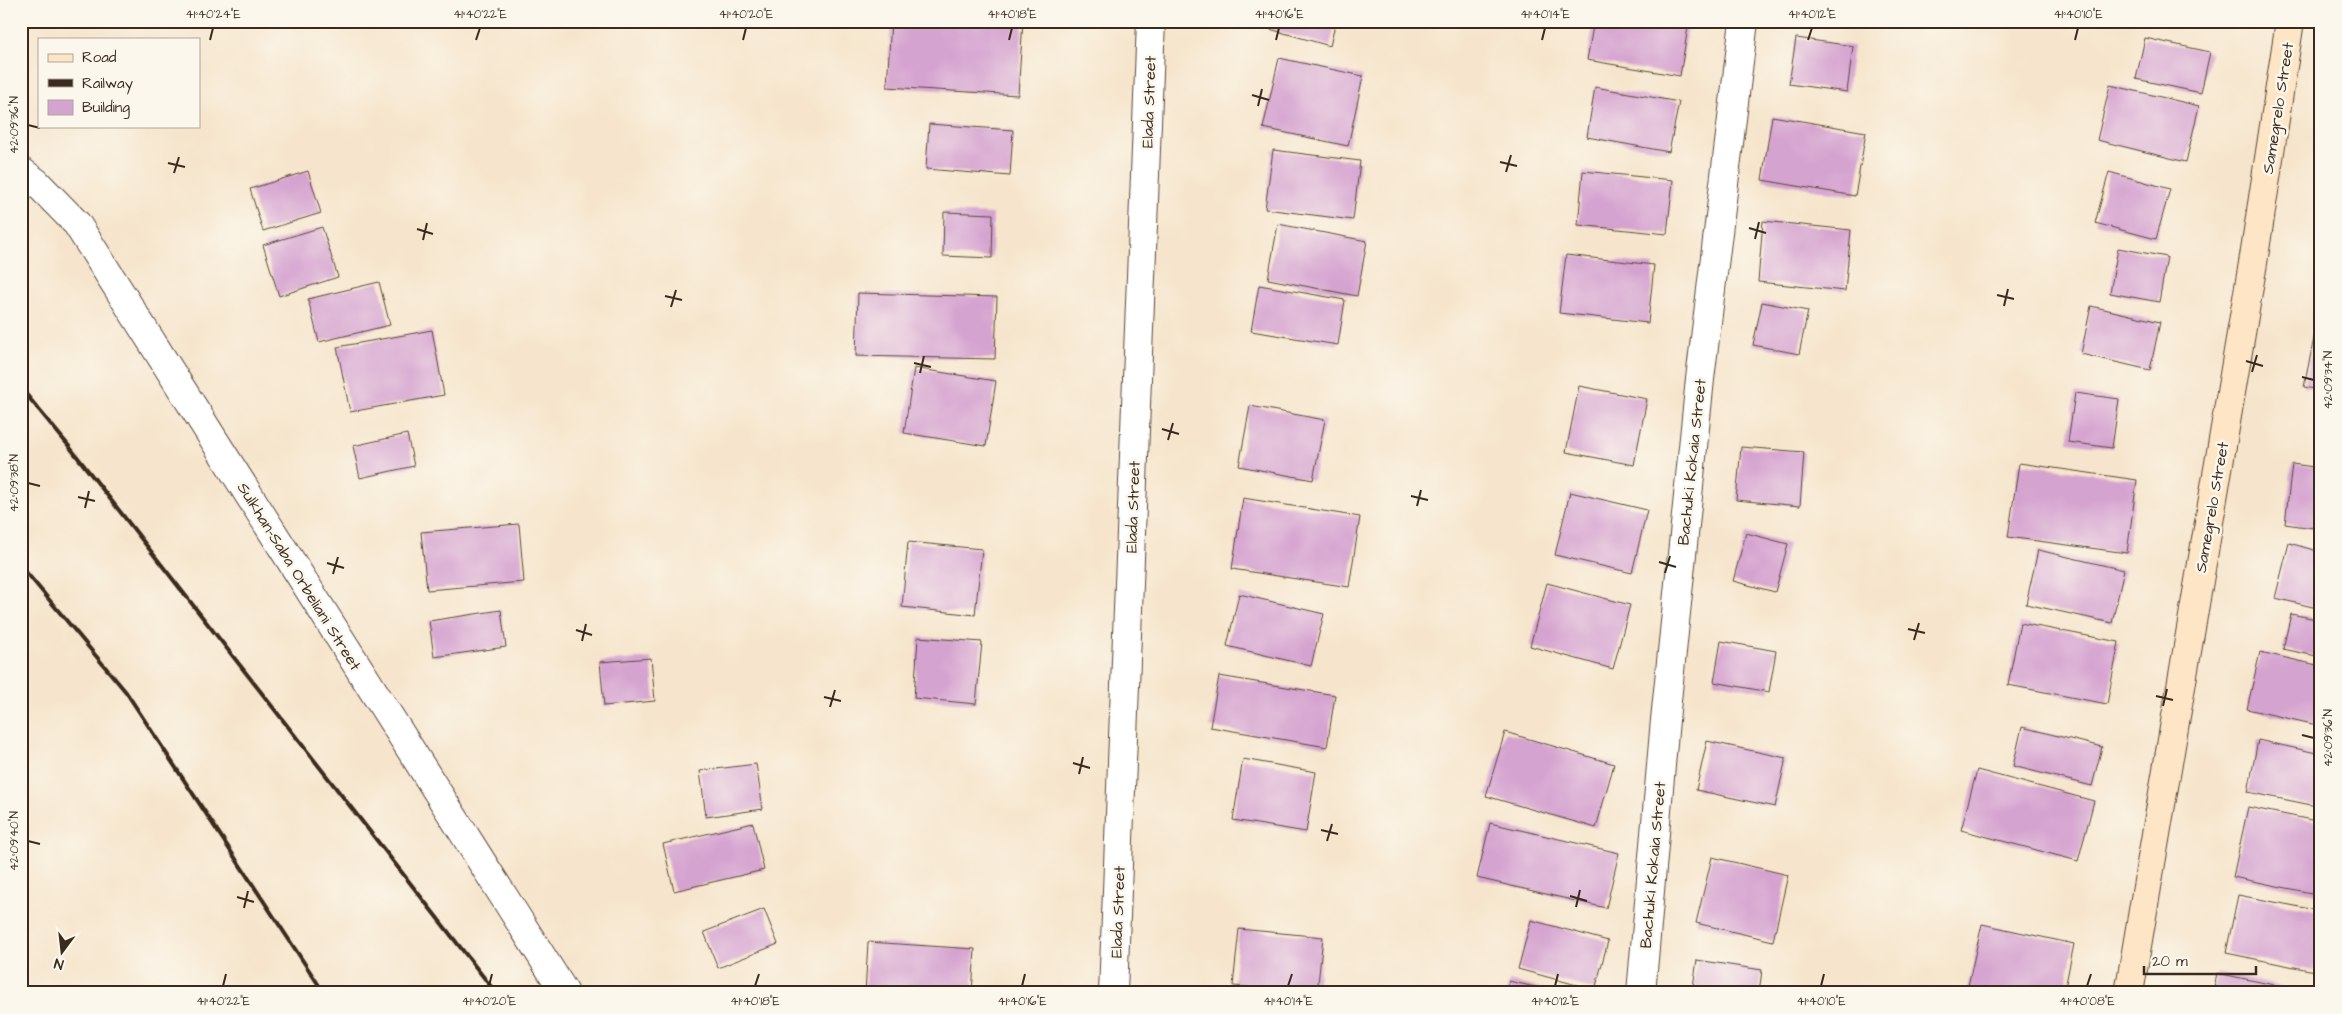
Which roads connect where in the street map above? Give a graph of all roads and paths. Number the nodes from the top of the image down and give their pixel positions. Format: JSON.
{"nodes":[{"id":1,"x":1151,"y":21,"type":"edge"},
{"id":2,"x":1744,"y":21,"type":"edge"},
{"id":3,"x":2290,"y":21,"type":"edge"},
{"id":4,"x":21,"y":171,"type":"edge"},
{"id":5,"x":565,"y":993,"type":"edge"},
{"id":6,"x":1114,"y":993,"type":"edge"},
{"id":7,"x":1641,"y":993,"type":"edge"},
{"id":8,"x":2129,"y":993,"type":"edge"}],
"edges":[{"from":1,"to":6,"type":"street","name":"Elada Street"},
{"from":2,"to":7,"type":"street","name":"Bachuki Kokaia Street"},
{"from":3,"to":8,"type":"main road","name":"Samegrelo Street"},
{"from":4,"to":5,"type":"street","name":"Sulkhan-Saba Orbeliani Street"}]}
